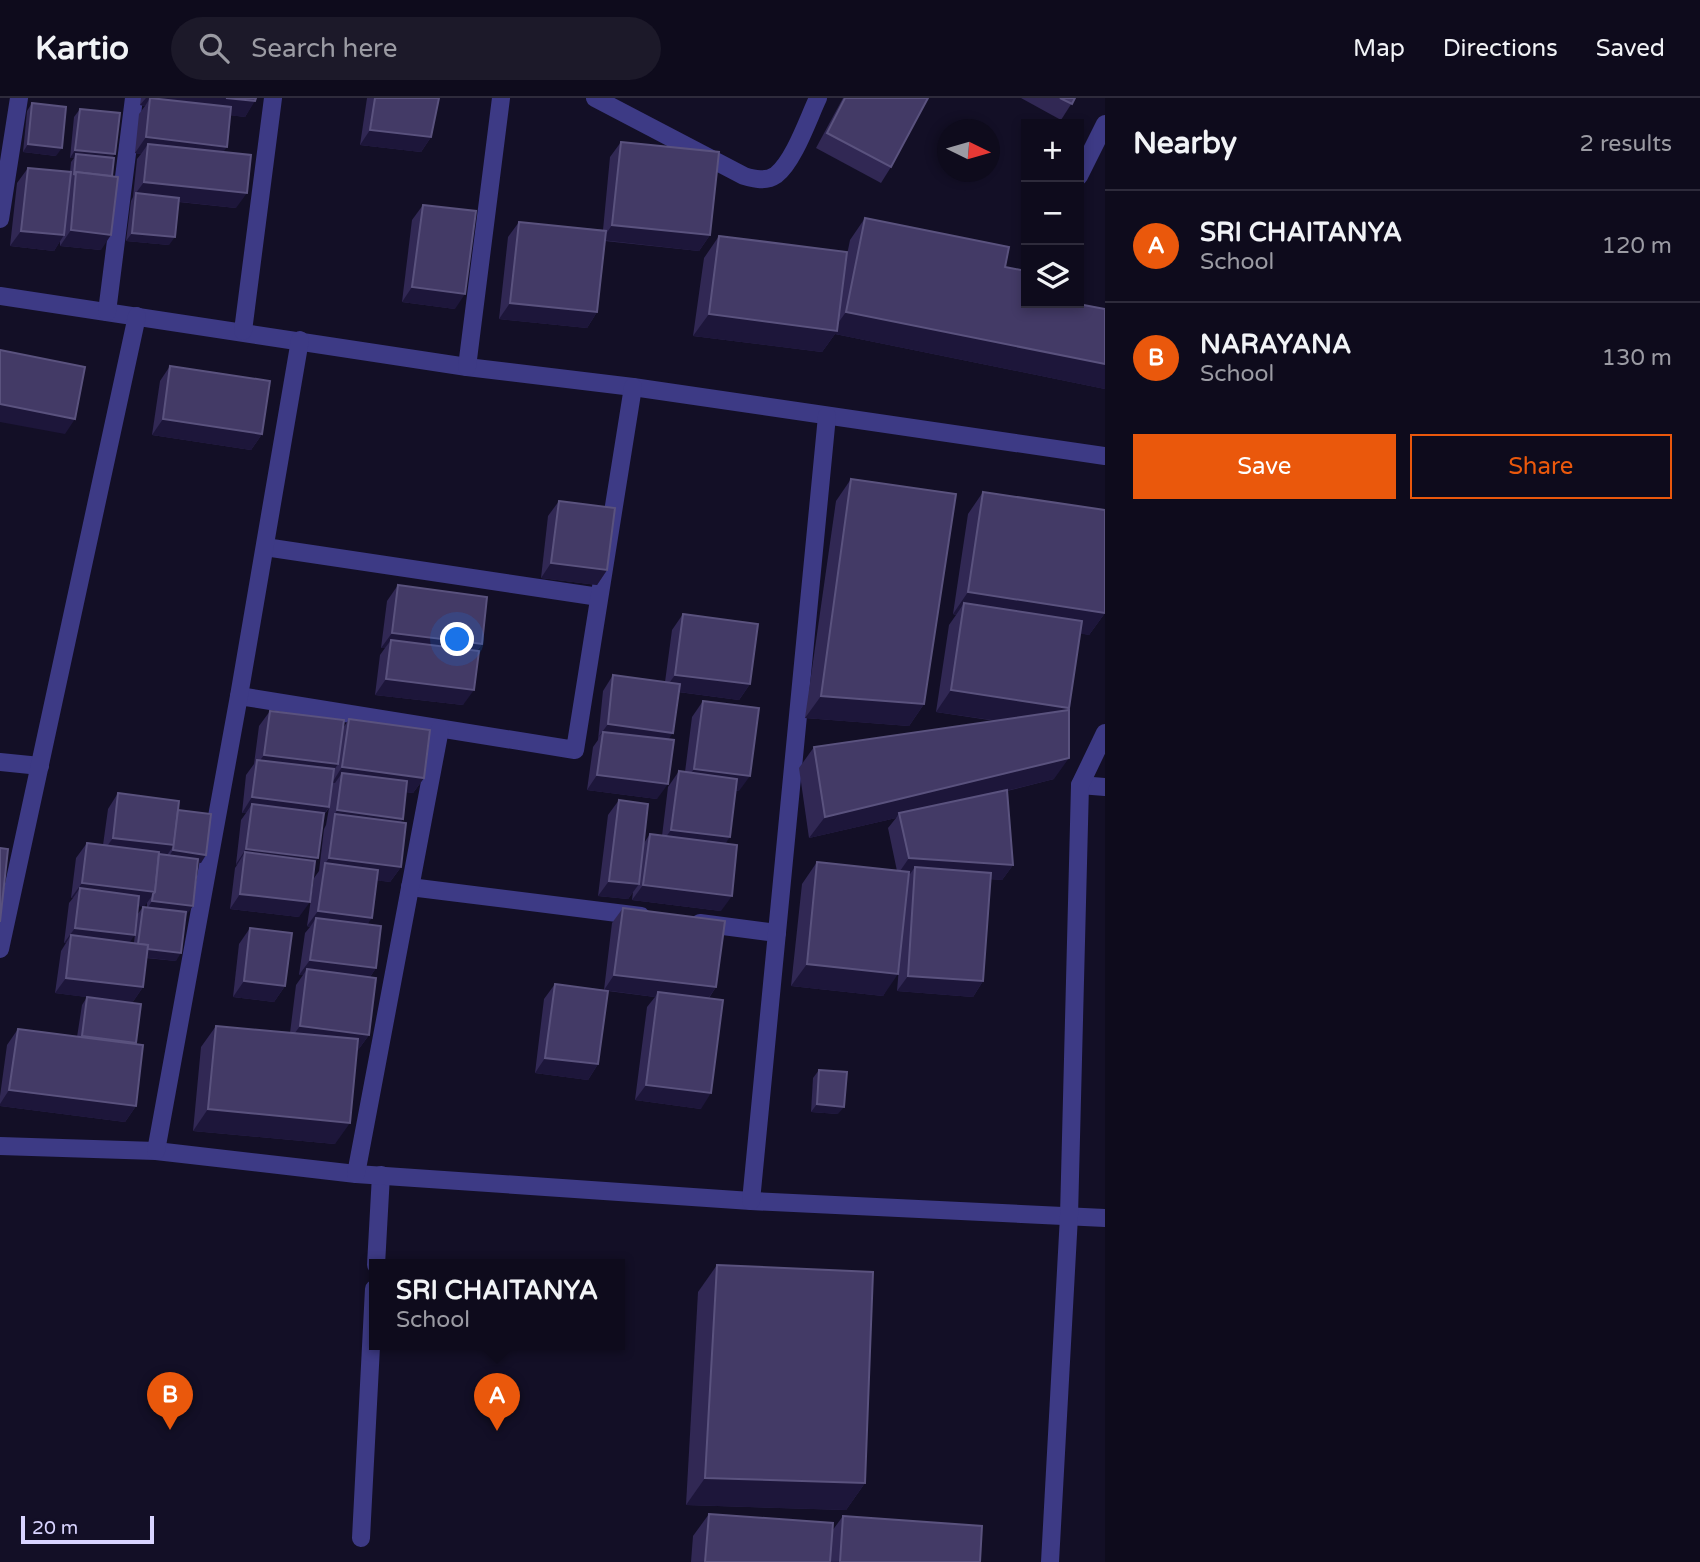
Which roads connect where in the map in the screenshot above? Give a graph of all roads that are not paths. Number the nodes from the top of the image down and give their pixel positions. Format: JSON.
{"nodes":[{"id":1,"x":19,"y":98,"type":"edge"},
{"id":2,"x":134,"y":98,"type":"edge"},
{"id":3,"x":273,"y":98,"type":"edge"},
{"id":4,"x":501,"y":98,"type":"edge"},
{"id":5,"x":596,"y":98,"type":"edge"},
{"id":6,"x":818,"y":98,"type":"edge"},
{"id":7,"x":1105,"y":124,"type":"edge"},
{"id":8,"x":1084,"y":166,"type":"edge"},
{"id":9,"x":0,"y":219,"type":"edge"},
{"id":10,"x":0,"y":296,"type":"edge"},
{"id":11,"x":107,"y":312,"type":"junction"},
{"id":12,"x":137,"y":316,"type":"junction"},
{"id":13,"x":243,"y":331,"type":"junction"},
{"id":14,"x":300,"y":340,"type":"junction"},
{"id":15,"x":467,"y":366,"type":"junction"},
{"id":16,"x":633,"y":387,"type":"junction"},
{"id":17,"x":827,"y":416,"type":"junction"},
{"id":18,"x":1105,"y":456,"type":"edge"},
{"id":19,"x":265,"y":547,"type":"junction"},
{"id":20,"x":599,"y":597,"type":"junction"},
{"id":21,"x":239,"y":695,"type":"junction"},
{"id":22,"x":440,"y":729,"type":"junction"},
{"id":23,"x":1105,"y":733,"type":"edge"},
{"id":24,"x":0,"y":762,"type":"edge"},
{"id":25,"x":40,"y":765,"type":"junction"},
{"id":26,"x":1080,"y":785,"type":"junction"},
{"id":27,"x":1105,"y":787,"type":"edge"},
{"id":28,"x":410,"y":887,"type":"junction"},
{"id":29,"x":655,"y":918,"type":"edge"},
{"id":30,"x":682,"y":921,"type":"edge"},
{"id":31,"x":777,"y":933,"type":"junction"},
{"id":32,"x":0,"y":949,"type":"edge"},
{"id":33,"x":0,"y":1146,"type":"edge"},
{"id":34,"x":156,"y":1151,"type":"junction"},
{"id":35,"x":356,"y":1174,"type":"junction"},
{"id":36,"x":381,"y":1175,"type":"junction"},
{"id":37,"x":751,"y":1200,"type":"junction"},
{"id":38,"x":1069,"y":1216,"type":"junction"},
{"id":39,"x":1105,"y":1218,"type":"edge"},
{"id":40,"x":376,"y":1259,"type":"edge"},
{"id":41,"x":371,"y":1350,"type":"edge"},
{"id":42,"x":361,"y":1538,"type":"dead end"},
{"id":43,"x":1050,"y":1562,"type":"edge"}],
"edges":[{"from":1,"to":9,"type":"street"},
{"from":2,"to":11,"type":"street"},
{"from":3,"to":13,"type":"street"},
{"from":4,"to":15,"type":"street"},
{"from":5,"to":6,"type":"street"},
{"from":7,"to":8,"type":"street"},
{"from":10,"to":11,"type":"street"},
{"from":11,"to":12,"type":"street"},
{"from":12,"to":13,"type":"street"},
{"from":12,"to":25,"type":"street"},
{"from":13,"to":14,"type":"street"},
{"from":14,"to":15,"type":"street"},
{"from":14,"to":19,"type":"street"},
{"from":15,"to":16,"type":"street"},
{"from":16,"to":17,"type":"street"},
{"from":16,"to":20,"type":"street"},
{"from":17,"to":18,"type":"street"},
{"from":17,"to":31,"type":"street"},
{"from":19,"to":20,"type":"street"},
{"from":19,"to":21,"type":"street"},
{"from":20,"to":22,"type":"street"},
{"from":21,"to":22,"type":"street"},
{"from":21,"to":34,"type":"street"},
{"from":22,"to":28,"type":"street"},
{"from":23,"to":26,"type":"street"},
{"from":24,"to":25,"type":"street"},
{"from":25,"to":32,"type":"street"},
{"from":26,"to":27,"type":"street"},
{"from":26,"to":38,"type":"street"},
{"from":28,"to":29,"type":"street"},
{"from":28,"to":35,"type":"street"},
{"from":30,"to":31,"type":"street"},
{"from":31,"to":37,"type":"street"},
{"from":33,"to":34,"type":"street"},
{"from":34,"to":35,"type":"street"},
{"from":35,"to":36,"type":"street"},
{"from":36,"to":37,"type":"street"},
{"from":36,"to":40,"type":"street"},
{"from":37,"to":38,"type":"street"},
{"from":38,"to":39,"type":"street"},
{"from":38,"to":43,"type":"street"},
{"from":41,"to":42,"type":"street"}]}
